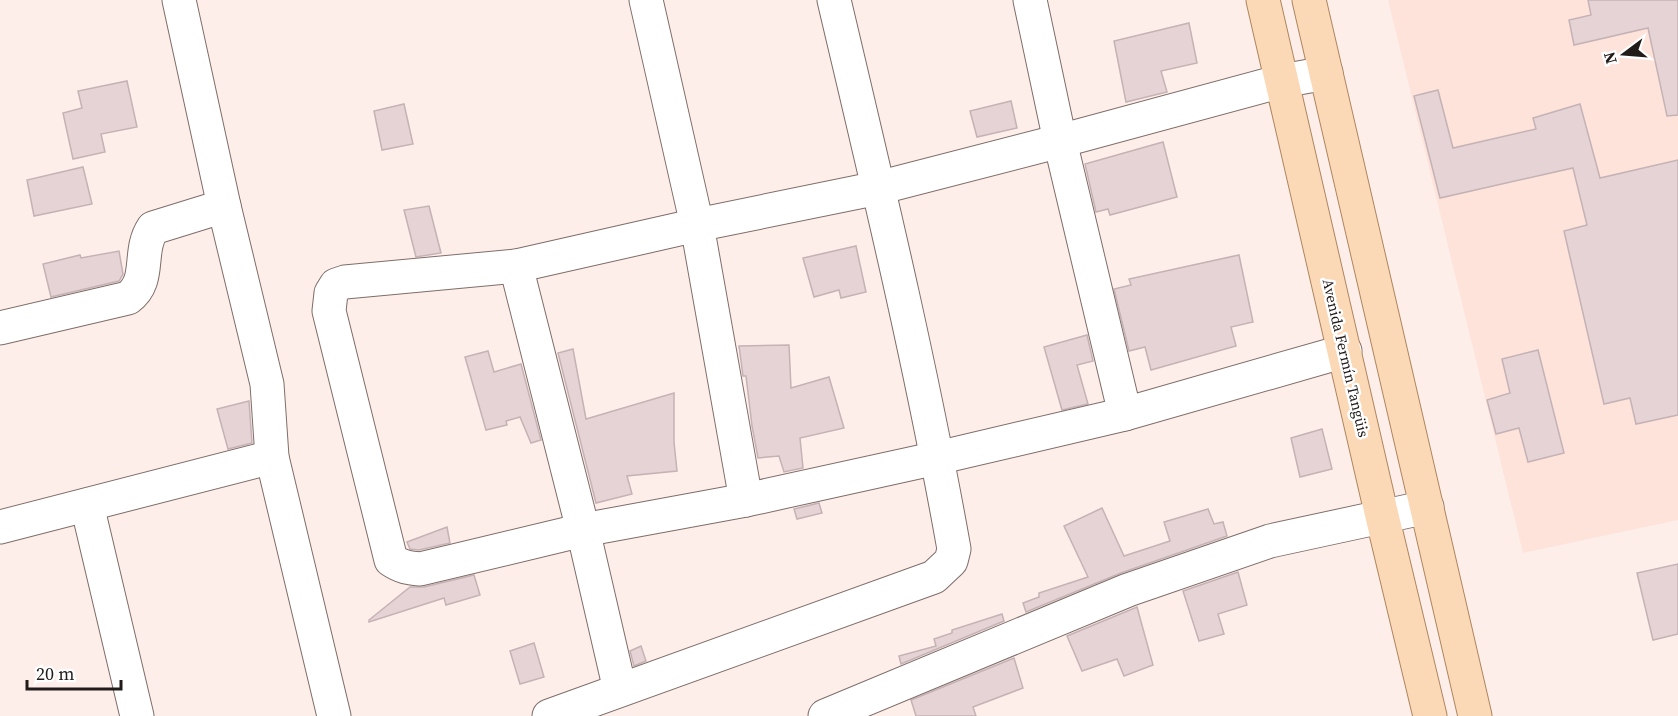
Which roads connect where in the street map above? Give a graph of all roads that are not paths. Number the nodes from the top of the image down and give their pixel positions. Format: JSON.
{"nodes":[{"id":1,"x":179,"y":0,"type":"edge"},
{"id":2,"x":646,"y":0,"type":"edge"},
{"id":3,"x":834,"y":0,"type":"edge"},
{"id":4,"x":1030,"y":0,"type":"edge"},
{"id":5,"x":1263,"y":0,"type":"edge"},
{"id":6,"x":1309,"y":0,"type":"edge"},
{"id":7,"x":1326,"y":73,"type":"junction"},
{"id":8,"x":1282,"y":81,"type":"junction"},
{"id":9,"x":1060,"y":141,"type":"junction"},
{"id":10,"x":878,"y":188,"type":"junction"},
{"id":11,"x":225,"y":206,"type":"junction"},
{"id":12,"x":697,"y":225,"type":"junction"},
{"id":13,"x":516,"y":266,"type":"junction"},
{"id":14,"x":0,"y":327,"type":"edge"},
{"id":15,"x":1345,"y":351,"type":"junction"},
{"id":16,"x":1125,"y":414,"type":"junction"},
{"id":17,"x":272,"y":457,"type":"junction"},
{"id":18,"x":937,"y":458,"type":"junction"},
{"id":19,"x":746,"y":500,"type":"junction"},
{"id":20,"x":87,"y":505,"type":"junction"},
{"id":21,"x":1426,"y":507,"type":"junction"},
{"id":22,"x":1382,"y":516,"type":"junction"},
{"id":23,"x":0,"y":527,"type":"edge"},
{"id":24,"x":583,"y":531,"type":"junction"},
{"id":25,"x":620,"y":690,"type":"junction"},
{"id":26,"x":137,"y":716,"type":"edge"},
{"id":27,"x":334,"y":716,"type":"edge"},
{"id":28,"x":549,"y":716,"type":"edge"},
{"id":29,"x":825,"y":716,"type":"edge"},
{"id":30,"x":1430,"y":716,"type":"edge"},
{"id":31,"x":1475,"y":716,"type":"edge"}],
"edges":[{"from":1,"to":11,"type":"street"},
{"from":2,"to":12,"type":"street"},
{"from":3,"to":10,"type":"street"},
{"from":4,"to":9,"type":"street"},
{"from":5,"to":8,"type":"main road","name":"Avenida Fermín Tangüis"},
{"from":6,"to":7,"type":"main road"},
{"from":7,"to":8,"type":"street"},
{"from":7,"to":21,"type":"main road"},
{"from":8,"to":9,"type":"street"},
{"from":8,"to":15,"type":"main road","name":"Avenida Fermín Tangüis"},
{"from":9,"to":10,"type":"street"},
{"from":9,"to":16,"type":"street"},
{"from":10,"to":12,"type":"street"},
{"from":10,"to":18,"type":"street"},
{"from":11,"to":14,"type":"street"},
{"from":11,"to":17,"type":"street"},
{"from":12,"to":13,"type":"street"},
{"from":12,"to":19,"type":"street"},
{"from":13,"to":24,"type":"street"},
{"from":13,"to":24,"type":"street"},
{"from":15,"to":16,"type":"street"},
{"from":15,"to":22,"type":"main road","name":"Avenida Fermín Tangüis"},
{"from":16,"to":18,"type":"street"},
{"from":17,"to":20,"type":"street"},
{"from":17,"to":27,"type":"street"},
{"from":18,"to":19,"type":"street"},
{"from":18,"to":25,"type":"street"},
{"from":19,"to":24,"type":"street"},
{"from":20,"to":23,"type":"street"},
{"from":20,"to":26,"type":"street"},
{"from":21,"to":22,"type":"street"},
{"from":21,"to":31,"type":"main road"},
{"from":22,"to":29,"type":"street"},
{"from":22,"to":30,"type":"main road","name":"Avenida Fermín Tangüis"},
{"from":24,"to":25,"type":"street"},
{"from":25,"to":28,"type":"street"}]}
